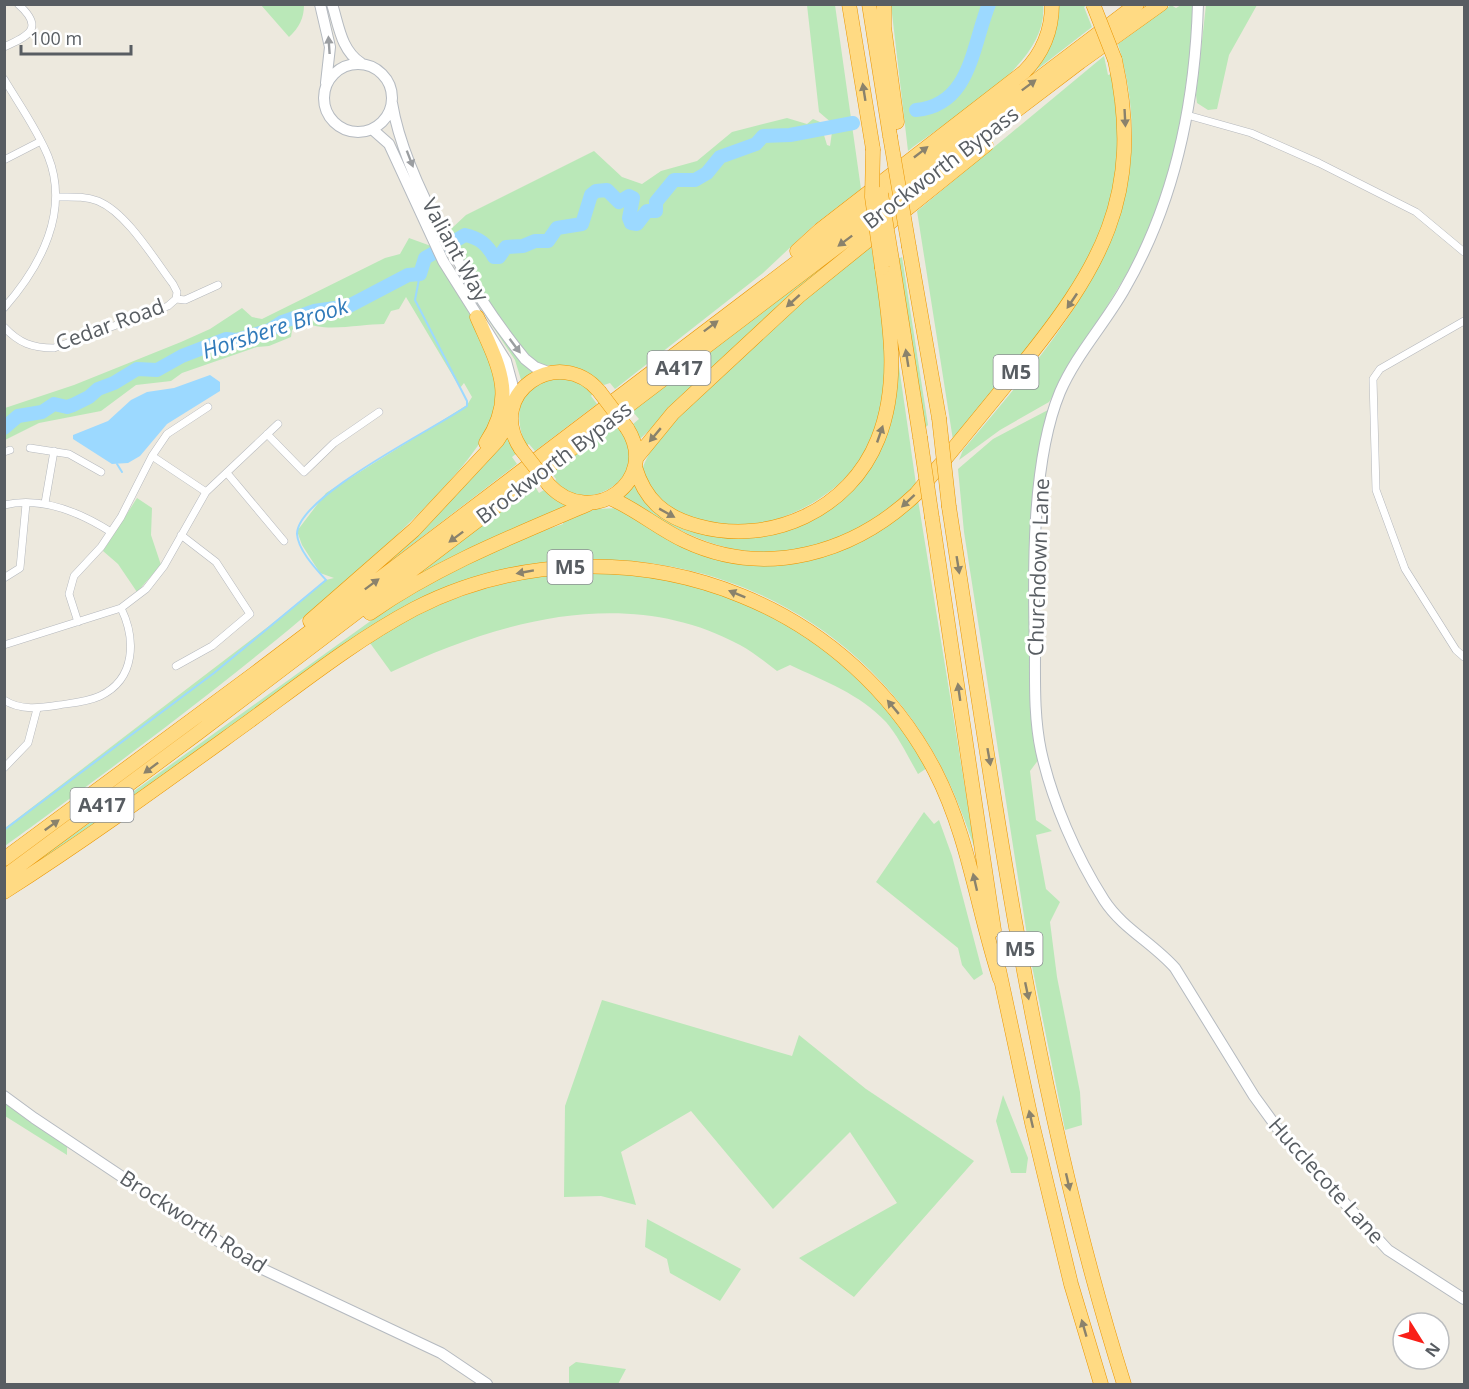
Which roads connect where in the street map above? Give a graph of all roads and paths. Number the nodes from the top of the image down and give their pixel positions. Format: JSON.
{"nodes":[{"id":1,"x":18,"y":4,"type":"edge"},
{"id":2,"x":320,"y":4,"type":"edge"},
{"id":3,"x":332,"y":4,"type":"edge"},
{"id":4,"x":849,"y":4,"type":"edge"},
{"id":5,"x":870,"y":4,"type":"edge"},
{"id":6,"x":884,"y":4,"type":"edge"},
{"id":7,"x":1052,"y":4,"type":"edge"},
{"id":8,"x":1093,"y":4,"type":"edge"},
{"id":9,"x":1137,"y":4,"type":"edge"},
{"id":10,"x":1161,"y":4,"type":"edge"},
{"id":11,"x":1198,"y":4,"type":"edge"},
{"id":12,"x":4,"y":47,"type":"edge"},
{"id":13,"x":1080,"y":62,"type":"junction"},
{"id":14,"x":361,"y":63,"type":"junction"},
{"id":15,"x":4,"y":79,"type":"edge"},
{"id":16,"x":326,"y":86,"type":"junction"},
{"id":17,"x":392,"y":103,"type":"junction"},
{"id":18,"x":1186,"y":115,"type":"junction"},
{"id":19,"x":372,"y":129,"type":"junction"},
{"id":20,"x":894,"y":133,"type":"junction"},
{"id":21,"x":41,"y":141,"type":"junction"},
{"id":22,"x":4,"y":160,"type":"edge"},
{"id":23,"x":57,"y":197,"type":"junction"},
{"id":24,"x":1464,"y":252,"type":"edge"},
{"id":25,"x":887,"y":264,"type":"junction"},
{"id":26,"x":218,"y":285,"type":"dead end"},
{"id":27,"x":176,"y":299,"type":"junction"},
{"id":28,"x":4,"y":308,"type":"edge"},
{"id":29,"x":731,"y":311,"type":"junction"},
{"id":30,"x":477,"y":317,"type":"junction"},
{"id":31,"x":1464,"y":321,"type":"edge"},
{"id":32,"x":4,"y":327,"type":"edge"},
{"id":33,"x":551,"y":373,"type":"junction"},
{"id":34,"x":512,"y":404,"type":"junction"},
{"id":35,"x":208,"y":407,"type":"dead end"},
{"id":36,"x":379,"y":412,"type":"dead end"},
{"id":37,"x":511,"y":419,"type":"junction"},
{"id":38,"x":278,"y":424,"type":"dead end"},
{"id":39,"x":267,"y":434,"type":"junction"},
{"id":40,"x":30,"y":448,"type":"dead end"},
{"id":41,"x":54,"y":451,"type":"junction"},
{"id":42,"x":152,"y":456,"type":"junction"},
{"id":43,"x":636,"y":462,"type":"junction"},
{"id":44,"x":101,"y":472,"type":"dead end"},
{"id":45,"x":227,"y":473,"type":"junction"},
{"id":46,"x":455,"y":486,"type":"junction"},
{"id":47,"x":206,"y":492,"type":"junction"},
{"id":48,"x":610,"y":498,"type":"junction"},
{"id":49,"x":45,"y":503,"type":"junction"},
{"id":50,"x":26,"y":504,"type":"junction"},
{"id":51,"x":588,"y":504,"type":"junction"},
{"id":52,"x":4,"y":506,"type":"edge"},
{"id":53,"x":111,"y":532,"type":"junction"},
{"id":54,"x":181,"y":535,"type":"junction"},
{"id":55,"x":285,"y":542,"type":"dead end"},
{"id":56,"x":4,"y":578,"type":"edge"},
{"id":57,"x":121,"y":608,"type":"junction"},
{"id":58,"x":78,"y":622,"type":"junction"},
{"id":59,"x":4,"y":645,"type":"edge"},
{"id":60,"x":1464,"y":657,"type":"edge"},
{"id":61,"x":176,"y":666,"type":"dead end"},
{"id":62,"x":4,"y":700,"type":"edge"},
{"id":63,"x":37,"y":709,"type":"junction"},
{"id":64,"x":190,"y":720,"type":"junction"},
{"id":65,"x":198,"y":733,"type":"junction"},
{"id":66,"x":4,"y":768,"type":"edge"},
{"id":67,"x":4,"y":859,"type":"edge"},
{"id":68,"x":4,"y":877,"type":"edge"},
{"id":69,"x":4,"y":892,"type":"edge"},
{"id":70,"x":1000,"y":979,"type":"junction"},
{"id":71,"x":4,"y":1095,"type":"edge"},
{"id":72,"x":1254,"y":1096,"type":"joint"},
{"id":73,"x":1464,"y":1299,"type":"edge"},
{"id":74,"x":487,"y":1384,"type":"edge"},
{"id":75,"x":1101,"y":1384,"type":"edge"},
{"id":76,"x":1124,"y":1384,"type":"edge"}],
"edges":[{"from":1,"to":12,"type":"street"},
{"from":16,"to":2,"type":"street","one_way":true},
{"from":3,"to":14,"type":"street"},
{"from":25,"to":4,"type":"highway","number":"M5","one_way":true,"bridge":true},
{"from":5,"to":20,"type":"highway","number":"M5"},
{"from":6,"to":20,"type":"highway","number":"M5"},
{"from":29,"to":7,"type":"highway","one_way":true},
{"from":8,"to":48,"type":"highway","number":"M5","one_way":true,"bridge":true},
{"from":29,"to":9,"type":"highway","name":"Brockworth Bypass","number":"A417","one_way":true},
{"from":10,"to":13,"type":"highway","name":"Brockworth Bypass","number":"A417"},
{"from":11,"to":18,"type":"street","name":"Churchdown Lane"},
{"from":13,"to":43,"type":"highway","one_way":true},
{"from":13,"to":65,"type":"highway","name":"Brockworth Bypass","number":"A417","one_way":true},
{"from":14,"to":16,"type":"street"},
{"from":14,"to":17,"type":"street"},
{"from":15,"to":21,"type":"street"},
{"from":16,"to":19,"type":"street"},
{"from":17,"to":19,"type":"street"},
{"from":17,"to":33,"type":"street","name":"Valiant Way","one_way":true},
{"from":18,"to":24,"type":"street"},
{"from":18,"to":72,"type":"street","name":"Churchdown Lane"},
{"from":19,"to":30,"type":"street","name":"Valiant Way"},
{"from":20,"to":76,"type":"highway","number":"M5","one_way":true,"bridge":true},
{"from":21,"to":22,"type":"street"},
{"from":21,"to":23,"type":"street"},
{"from":23,"to":27,"type":"street"},
{"from":23,"to":28,"type":"street"},
{"from":43,"to":25,"type":"highway","number":"M5","one_way":true},
{"from":70,"to":25,"type":"highway","number":"M5","one_way":true,"bridge":true},
{"from":26,"to":27,"type":"street","name":"Cedar Road"},
{"from":27,"to":32,"type":"street","name":"Cedar Road"},
{"from":64,"to":29,"type":"highway","name":"Brockworth Bypass","number":"A417","one_way":true},
{"from":30,"to":34,"type":"street","name":"Valiant Way"},
{"from":30,"to":46,"type":"highway"},
{"from":31,"to":60,"type":"street"},
{"from":33,"to":34,"type":"highway"},
{"from":33,"to":43,"type":"highway","bridge":true},
{"from":34,"to":37,"type":"highway"},
{"from":35,"to":42,"type":"street"},
{"from":36,"to":39,"type":"street"},
{"from":37,"to":46,"type":"highway"},
{"from":37,"to":51,"type":"highway","bridge":true},
{"from":38,"to":39,"type":"street"},
{"from":39,"to":45,"type":"street"},
{"from":40,"to":41,"type":"street"},
{"from":41,"to":44,"type":"street"},
{"from":41,"to":49,"type":"street"},
{"from":42,"to":47,"type":"street"},
{"from":42,"to":53,"type":"street"},
{"from":43,"to":48,"type":"highway"},
{"from":45,"to":47,"type":"street"},
{"from":45,"to":55,"type":"street"},
{"from":46,"to":64,"type":"highway"},
{"from":47,"to":54,"type":"street"},
{"from":48,"to":51,"type":"highway"},
{"from":49,"to":50,"type":"street"},
{"from":49,"to":53,"type":"street"},
{"from":50,"to":52,"type":"street"},
{"from":50,"to":56,"type":"street"},
{"from":51,"to":65,"type":"highway"},
{"from":53,"to":58,"type":"street"},
{"from":54,"to":57,"type":"street"},
{"from":54,"to":61,"type":"street"},
{"from":57,"to":58,"type":"street"},
{"from":57,"to":63,"type":"street"},
{"from":58,"to":59,"type":"street"},
{"from":62,"to":63,"type":"street"},
{"from":63,"to":66,"type":"street"},
{"from":67,"to":64,"type":"highway","name":"Brockworth Bypass","number":"A417","one_way":true},
{"from":65,"to":68,"type":"highway","name":"Brockworth Bypass","number":"A417","one_way":true},
{"from":70,"to":69,"type":"highway","number":"M5","one_way":true},
{"from":75,"to":70,"type":"highway","number":"M5","one_way":true},
{"from":71,"to":74,"type":"street","name":"Brockworth Road"},
{"from":72,"to":73,"type":"street","name":"Hucclecote Lane"}]}
